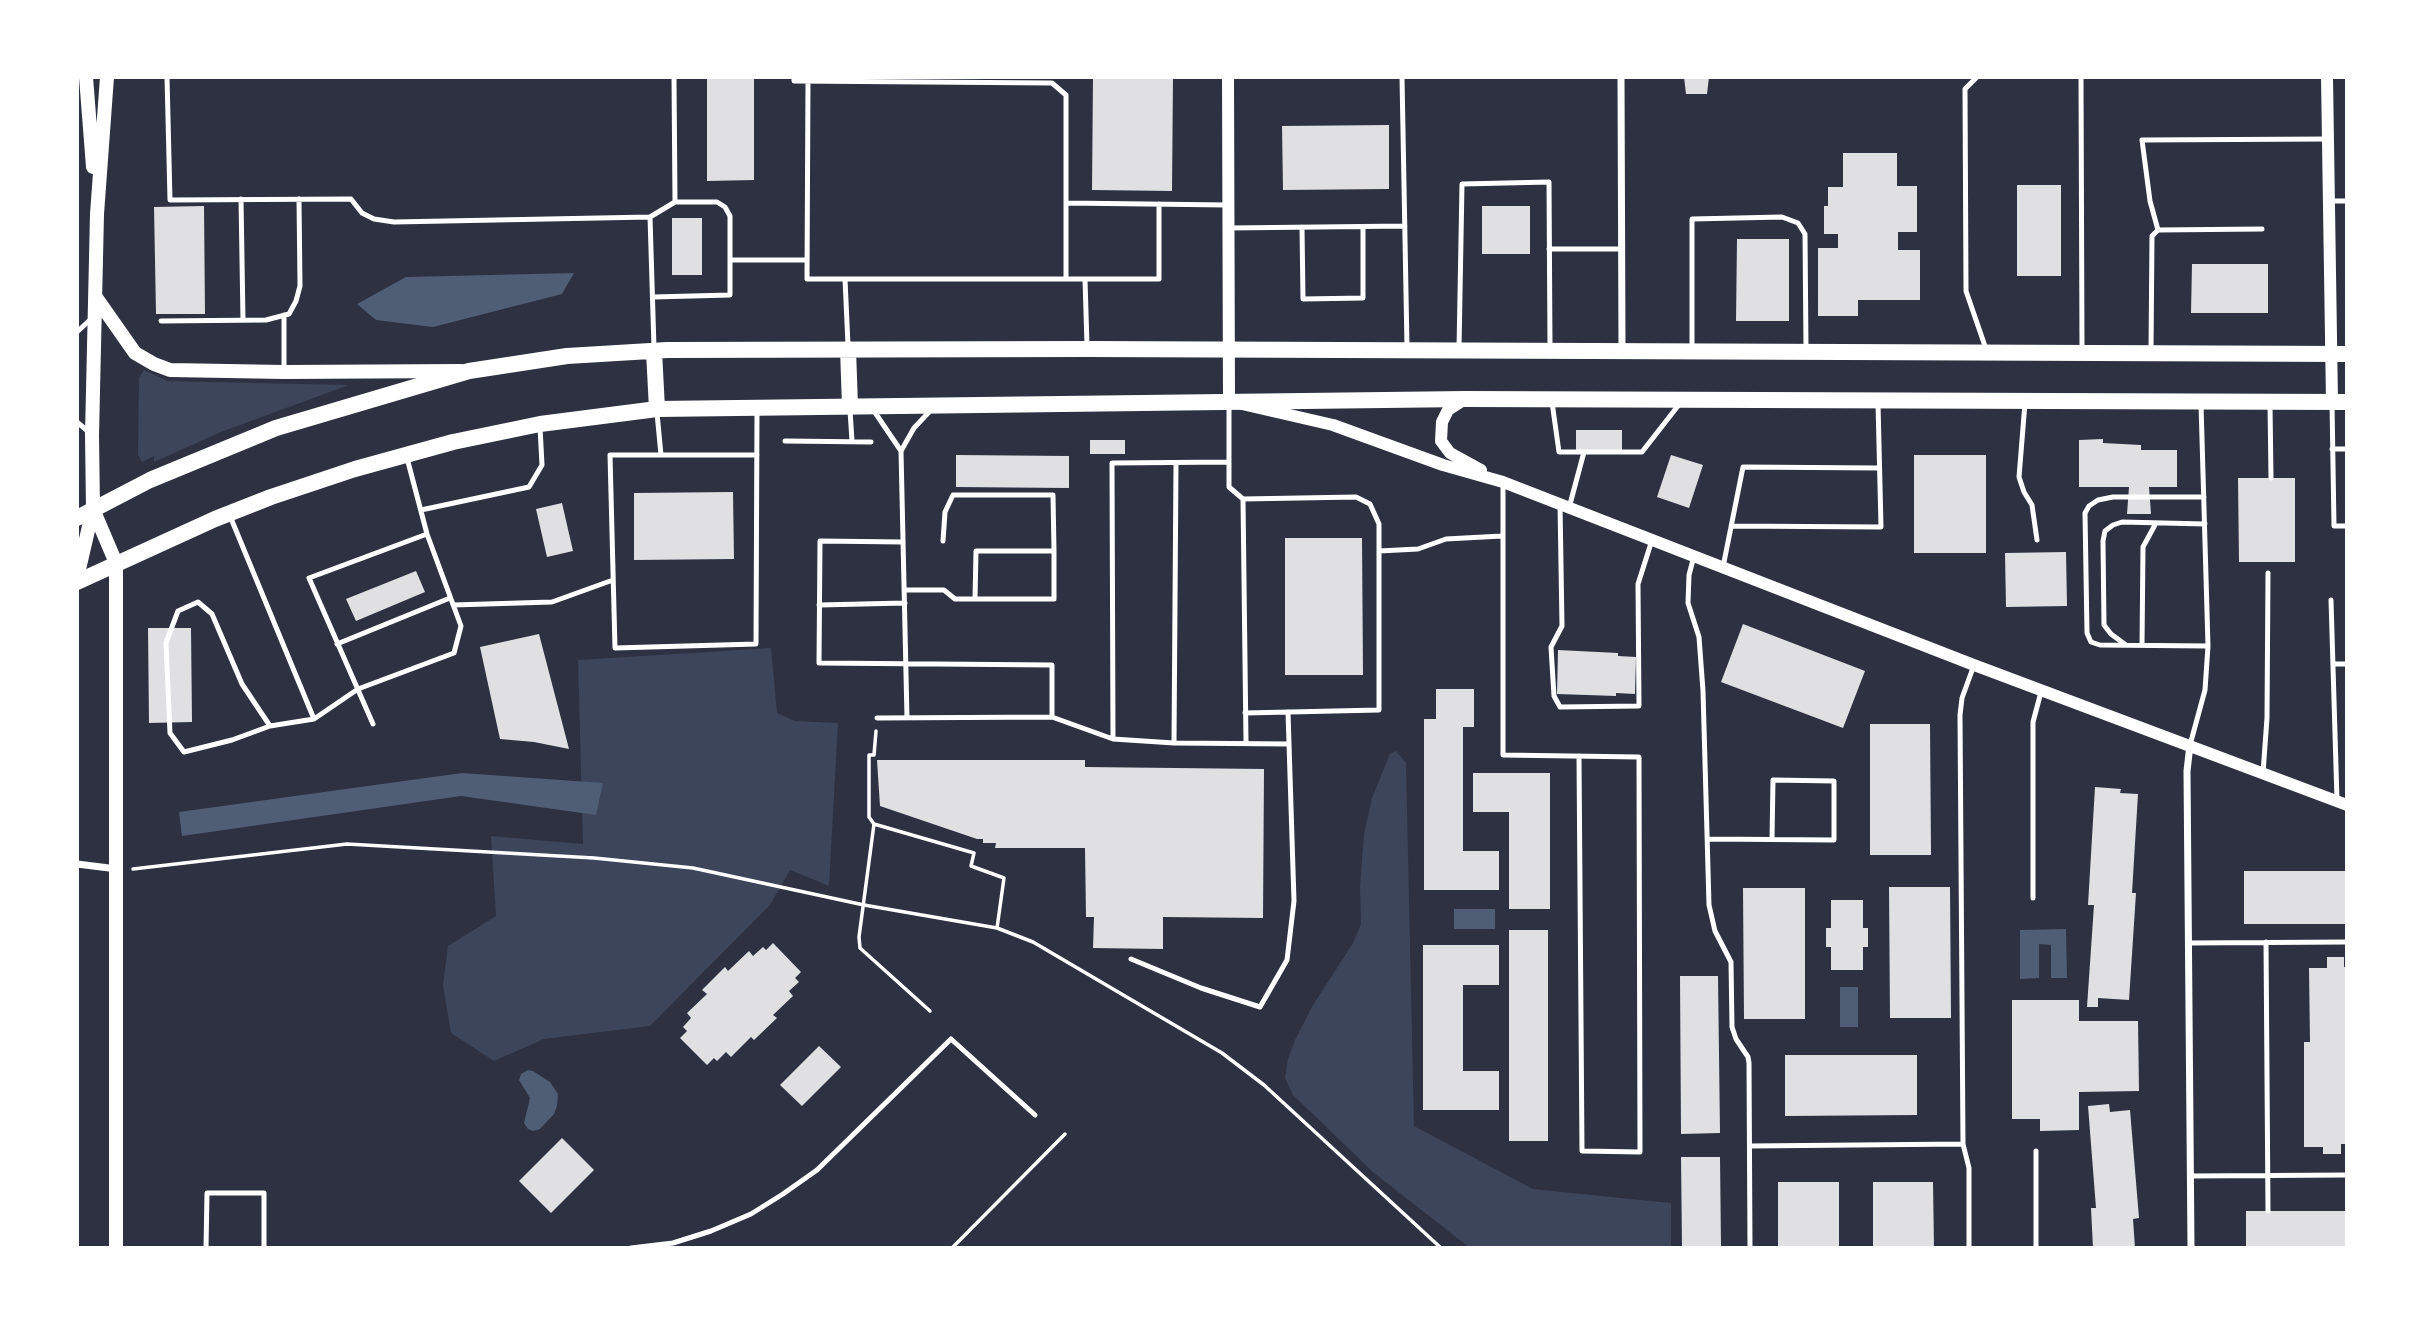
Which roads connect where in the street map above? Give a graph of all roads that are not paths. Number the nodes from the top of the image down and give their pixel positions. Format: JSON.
{"nodes":[{"id":1,"x":86,"y":77,"type":"edge"},
{"id":2,"x":107,"y":77,"type":"edge"},
{"id":3,"x":167,"y":77,"type":"edge"},
{"id":4,"x":674,"y":77,"type":"edge"},
{"id":5,"x":794,"y":77,"type":"edge"},
{"id":6,"x":1228,"y":77,"type":"edge"},
{"id":7,"x":1402,"y":77,"type":"edge"},
{"id":8,"x":1621,"y":77,"type":"edge"},
{"id":9,"x":1978,"y":77,"type":"edge"},
{"id":10,"x":2081,"y":77,"type":"edge"},
{"id":11,"x":2327,"y":77,"type":"edge"},
{"id":12,"x":808,"y":81,"type":"junction"},
{"id":13,"x":2328,"y":139,"type":"junction"},
{"id":14,"x":241,"y":199,"type":"junction"},
{"id":15,"x":299,"y":199,"type":"junction"},
{"id":16,"x":2329,"y":201,"type":"junction"},
{"id":17,"x":2347,"y":201,"type":"edge"},
{"id":18,"x":675,"y":202,"type":"junction"},
{"id":19,"x":1066,"y":203,"type":"junction"},
{"id":20,"x":1160,"y":205,"type":"junction"},
{"id":21,"x":1228,"y":205,"type":"junction"},
{"id":22,"x":97,"y":214,"type":"junction"},
{"id":23,"x":650,"y":216,"type":"junction"},
{"id":24,"x":1405,"y":226,"type":"junction"},
{"id":25,"x":1302,"y":227,"type":"junction"},
{"id":26,"x":1363,"y":227,"type":"junction"},
{"id":27,"x":1229,"y":228,"type":"junction"},
{"id":28,"x":2262,"y":229,"type":"dead end"},
{"id":29,"x":2158,"y":230,"type":"junction"},
{"id":30,"x":1549,"y":249,"type":"junction"},
{"id":31,"x":1621,"y":249,"type":"junction"},
{"id":32,"x":730,"y":260,"type":"junction"},
{"id":33,"x":807,"y":260,"type":"junction"},
{"id":34,"x":845,"y":279,"type":"junction"},
{"id":35,"x":1066,"y":279,"type":"junction"},
{"id":36,"x":1085,"y":279,"type":"junction"},
{"id":37,"x":95,"y":296,"type":"junction"},
{"id":38,"x":653,"y":297,"type":"junction"},
{"id":39,"x":284,"y":315,"type":"junction"},
{"id":40,"x":94,"y":316,"type":"junction"},
{"id":41,"x":243,"y":320,"type":"junction"},
{"id":42,"x":161,"y":321,"type":"dead end"},
{"id":43,"x":77,"y":332,"type":"edge"},
{"id":44,"x":848,"y":349,"type":"junction"},
{"id":45,"x":1087,"y":349,"type":"junction"},
{"id":46,"x":1229,"y":349,"type":"junction"},
{"id":47,"x":1407,"y":350,"type":"junction"},
{"id":48,"x":1550,"y":350,"type":"junction"},
{"id":49,"x":654,"y":351,"type":"junction"},
{"id":50,"x":1459,"y":351,"type":"junction"},
{"id":51,"x":1622,"y":352,"type":"junction"},
{"id":52,"x":1692,"y":353,"type":"junction"},
{"id":53,"x":1806,"y":353,"type":"junction"},
{"id":54,"x":1987,"y":353,"type":"junction"},
{"id":55,"x":2082,"y":354,"type":"junction"},
{"id":56,"x":2151,"y":354,"type":"junction"},
{"id":57,"x":2339,"y":354,"type":"edge"},
{"id":58,"x":469,"y":371,"type":"junction"},
{"id":59,"x":284,"y":372,"type":"junction"},
{"id":60,"x":1465,"y":399,"type":"junction"},
{"id":61,"x":1552,"y":399,"type":"junction"},
{"id":62,"x":1683,"y":400,"type":"junction"},
{"id":63,"x":1878,"y":400,"type":"junction"},
{"id":64,"x":1229,"y":401,"type":"junction"},
{"id":65,"x":2025,"y":401,"type":"junction"},
{"id":66,"x":2201,"y":402,"type":"junction"},
{"id":67,"x":2270,"y":402,"type":"junction"},
{"id":68,"x":2339,"y":402,"type":"edge"},
{"id":69,"x":871,"y":405,"type":"junction"},
{"id":70,"x":936,"y":405,"type":"junction"},
{"id":71,"x":850,"y":406,"type":"junction"},
{"id":72,"x":757,"y":407,"type":"junction"},
{"id":73,"x":657,"y":409,"type":"junction"},
{"id":74,"x":77,"y":422,"type":"edge"},
{"id":75,"x":540,"y":424,"type":"junction"},
{"id":76,"x":92,"y":435,"type":"junction"},
{"id":77,"x":785,"y":441,"type":"dead end"},
{"id":78,"x":852,"y":442,"type":"junction"},
{"id":79,"x":871,"y":442,"type":"dead end"},
{"id":80,"x":2332,"y":449,"type":"junction"},
{"id":81,"x":2347,"y":449,"type":"edge"},
{"id":82,"x":901,"y":451,"type":"junction"},
{"id":83,"x":1584,"y":452,"type":"junction"},
{"id":84,"x":757,"y":454,"type":"junction"},
{"id":85,"x":406,"y":455,"type":"junction"},
{"id":86,"x":661,"y":455,"type":"junction"},
{"id":87,"x":1228,"y":462,"type":"junction"},
{"id":88,"x":1176,"y":463,"type":"junction"},
{"id":89,"x":1879,"y":468,"type":"junction"},
{"id":90,"x":2271,"y":478,"type":"dead end"},
{"id":91,"x":1503,"y":482,"type":"junction"},
{"id":92,"x":2204,"y":497,"type":"junction"},
{"id":93,"x":1243,"y":499,"type":"junction"},
{"id":94,"x":1565,"y":506,"type":"junction"},
{"id":95,"x":93,"y":509,"type":"junction"},
{"id":96,"x":421,"y":510,"type":"junction"},
{"id":97,"x":229,"y":513,"type":"junction"},
{"id":98,"x":77,"y":519,"type":"edge"},
{"id":99,"x":2156,"y":523,"type":"junction"},
{"id":100,"x":2205,"y":524,"type":"junction"},
{"id":101,"x":1731,"y":526,"type":"junction"},
{"id":102,"x":2347,"y":526,"type":"edge"},
{"id":103,"x":427,"y":534,"type":"junction"},
{"id":104,"x":1502,"y":536,"type":"junction"},
{"id":105,"x":1652,"y":540,"type":"junction"},
{"id":106,"x":2037,"y":540,"type":"dead end"},
{"id":107,"x":943,"y":541,"type":"dead end"},
{"id":108,"x":903,"y":542,"type":"junction"},
{"id":109,"x":1054,"y":551,"type":"junction"},
{"id":110,"x":1379,"y":551,"type":"junction"},
{"id":111,"x":1694,"y":556,"type":"junction"},
{"id":112,"x":116,"y":563,"type":"junction"},
{"id":113,"x":1723,"y":567,"type":"junction"},
{"id":114,"x":2268,"y":573,"type":"dead end"},
{"id":115,"x":77,"y":580,"type":"edge"},
{"id":116,"x":613,"y":580,"type":"junction"},
{"id":117,"x":904,"y":590,"type":"junction"},
{"id":118,"x":450,"y":598,"type":"junction"},
{"id":119,"x":975,"y":599,"type":"junction"},
{"id":120,"x":2331,"y":600,"type":"dead end"},
{"id":121,"x":905,"y":603,"type":"junction"},
{"id":122,"x":820,"y":605,"type":"junction"},
{"id":123,"x":453,"y":606,"type":"junction"},
{"id":124,"x":337,"y":644,"type":"junction"},
{"id":125,"x":2126,"y":645,"type":"junction"},
{"id":126,"x":2142,"y":645,"type":"junction"},
{"id":127,"x":2208,"y":646,"type":"junction"},
{"id":128,"x":906,"y":664,"type":"junction"},
{"id":129,"x":2333,"y":664,"type":"junction"},
{"id":130,"x":2347,"y":664,"type":"edge"},
{"id":131,"x":1974,"y":665,"type":"junction"},
{"id":132,"x":358,"y":689,"type":"junction"},
{"id":133,"x":2041,"y":690,"type":"junction"},
{"id":134,"x":1288,"y":712,"type":"junction"},
{"id":135,"x":1245,"y":713,"type":"junction"},
{"id":136,"x":1052,"y":717,"type":"junction"},
{"id":137,"x":877,"y":718,"type":"road end"},
{"id":138,"x":907,"y":718,"type":"junction"},
{"id":139,"x":314,"y":719,"type":"junction"},
{"id":140,"x":373,"y":724,"type":"dead end"},
{"id":141,"x":270,"y":726,"type":"junction"},
{"id":142,"x":1113,"y":739,"type":"junction"},
{"id":143,"x":1174,"y":743,"type":"junction"},
{"id":144,"x":1246,"y":743,"type":"junction"},
{"id":145,"x":1289,"y":744,"type":"junction"},
{"id":146,"x":2190,"y":745,"type":"junction"},
{"id":147,"x":1579,"y":756,"type":"junction"},
{"id":148,"x":2263,"y":773,"type":"junction"},
{"id":149,"x":2342,"y":803,"type":"edge"},
{"id":150,"x":1709,"y":839,"type":"junction"},
{"id":151,"x":1772,"y":839,"type":"junction"},
{"id":152,"x":77,"y":864,"type":"edge"},
{"id":153,"x":117,"y":869,"type":"junction"},
{"id":154,"x":2033,"y":898,"type":"dead end"},
{"id":155,"x":2266,"y":942,"type":"junction"},
{"id":156,"x":2347,"y":942,"type":"edge"},
{"id":157,"x":2188,"y":943,"type":"junction"},
{"id":158,"x":1131,"y":959,"type":"dead end"},
{"id":159,"x":1035,"y":1115,"type":"dead end"},
{"id":160,"x":1963,"y":1144,"type":"junction"},
{"id":161,"x":1750,"y":1146,"type":"junction"},
{"id":162,"x":2036,"y":1150,"type":"dead end"},
{"id":163,"x":2347,"y":1175,"type":"edge"},
{"id":164,"x":2190,"y":1176,"type":"junction"},
{"id":165,"x":2267,"y":1176,"type":"junction"},
{"id":166,"x":2268,"y":1211,"type":"dead end"},
{"id":167,"x":116,"y":1248,"type":"edge"},
{"id":168,"x":206,"y":1248,"type":"edge"},
{"id":169,"x":264,"y":1248,"type":"edge"},
{"id":170,"x":631,"y":1248,"type":"edge"},
{"id":171,"x":1750,"y":1248,"type":"edge"},
{"id":172,"x":1969,"y":1248,"type":"edge"},
{"id":173,"x":2036,"y":1248,"type":"edge"},
{"id":174,"x":2191,"y":1248,"type":"edge"}],
"edges":[{"from":1,"to":22,"type":"main road"},
{"from":2,"to":22,"type":"main road"},
{"from":3,"to":14,"type":"lane"},
{"from":4,"to":18,"type":"lane"},
{"from":5,"to":12,"type":"lane"},
{"from":6,"to":21,"type":"street"},
{"from":7,"to":24,"type":"lane"},
{"from":8,"to":31,"type":"street"},
{"from":9,"to":54,"type":"lane"},
{"from":10,"to":55,"type":"lane"},
{"from":11,"to":13,"type":"street"},
{"from":12,"to":19,"type":"lane"},
{"from":12,"to":33,"type":"lane"},
{"from":13,"to":16,"type":"street"},
{"from":13,"to":29,"type":"lane"},
{"from":14,"to":15,"type":"lane"},
{"from":14,"to":41,"type":"lane"},
{"from":15,"to":23,"type":"lane"},
{"from":15,"to":39,"type":"lane"},
{"from":16,"to":17,"type":"lane"},
{"from":16,"to":57,"type":"street"},
{"from":18,"to":23,"type":"lane"},
{"from":18,"to":32,"type":"lane"},
{"from":19,"to":20,"type":"lane"},
{"from":19,"to":35,"type":"lane"},
{"from":20,"to":21,"type":"lane"},
{"from":20,"to":36,"type":"lane"},
{"from":21,"to":27,"type":"street"},
{"from":22,"to":37,"type":"main road"},
{"from":23,"to":38,"type":"lane"},
{"from":24,"to":26,"type":"lane"},
{"from":24,"to":47,"type":"lane"},
{"from":25,"to":26,"type":"lane"},
{"from":25,"to":26,"type":"lane"},
{"from":25,"to":27,"type":"lane"},
{"from":27,"to":46,"type":"street"},
{"from":28,"to":29,"type":"lane"},
{"from":29,"to":56,"type":"lane"},
{"from":30,"to":31,"type":"lane"},
{"from":30,"to":48,"type":"lane"},
{"from":30,"to":50,"type":"lane"},
{"from":31,"to":51,"type":"street"},
{"from":32,"to":33,"type":"lane"},
{"from":32,"to":38,"type":"lane"},
{"from":33,"to":34,"type":"lane"},
{"from":34,"to":35,"type":"lane"},
{"from":34,"to":44,"type":"lane"},
{"from":35,"to":36,"type":"lane"},
{"from":36,"to":45,"type":"lane"},
{"from":37,"to":40,"type":"main road"},
{"from":37,"to":59,"type":"main road"},
{"from":38,"to":49,"type":"lane"},
{"from":39,"to":41,"type":"lane"},
{"from":39,"to":59,"type":"lane"},
{"from":40,"to":43,"type":"lane"},
{"from":40,"to":76,"type":"main road"},
{"from":41,"to":42,"type":"lane"},
{"from":44,"to":45,"type":"main road"},
{"from":44,"to":49,"type":"main road"},
{"from":44,"to":71,"type":"main road"},
{"from":45,"to":46,"type":"main road"},
{"from":46,"to":47,"type":"main road"},
{"from":46,"to":64,"type":"street"},
{"from":47,"to":50,"type":"main road"},
{"from":48,"to":50,"type":"main road"},
{"from":48,"to":51,"type":"main road"},
{"from":49,"to":58,"type":"main road"},
{"from":49,"to":73,"type":"main road"},
{"from":51,"to":52,"type":"main road"},
{"from":52,"to":53,"type":"main road"},
{"from":52,"to":53,"type":"lane"},
{"from":53,"to":54,"type":"main road"},
{"from":54,"to":55,"type":"main road"},
{"from":55,"to":56,"type":"main road"},
{"from":56,"to":57,"type":"main road"},
{"from":57,"to":68,"type":"street"},
{"from":58,"to":59,"type":"main road"},
{"from":58,"to":95,"type":"main road"},
{"from":60,"to":61,"type":"main road"},
{"from":60,"to":64,"type":"main road"},
{"from":60,"to":91,"type":"street"},
{"from":61,"to":62,"type":"main road"},
{"from":61,"to":83,"type":"lane"},
{"from":62,"to":63,"type":"main road"},
{"from":62,"to":83,"type":"lane"},
{"from":63,"to":65,"type":"main road"},
{"from":63,"to":89,"type":"lane"},
{"from":64,"to":70,"type":"main road"},
{"from":64,"to":87,"type":"lane"},
{"from":64,"to":91,"type":"street"},
{"from":65,"to":66,"type":"main road"},
{"from":65,"to":106,"type":"lane"},
{"from":66,"to":67,"type":"main road"},
{"from":66,"to":92,"type":"lane"},
{"from":67,"to":68,"type":"main road"},
{"from":67,"to":90,"type":"lane"},
{"from":68,"to":80,"type":"lane"},
{"from":69,"to":70,"type":"main road"},
{"from":69,"to":71,"type":"main road"},
{"from":69,"to":82,"type":"lane"},
{"from":70,"to":82,"type":"lane"},
{"from":71,"to":72,"type":"main road"},
{"from":71,"to":78,"type":"lane"},
{"from":72,"to":73,"type":"main road"},
{"from":72,"to":84,"type":"lane"},
{"from":73,"to":75,"type":"main road"},
{"from":73,"to":86,"type":"lane"},
{"from":74,"to":76,"type":"lane"},
{"from":75,"to":85,"type":"main road"},
{"from":75,"to":96,"type":"lane"},
{"from":76,"to":95,"type":"main road"},
{"from":77,"to":78,"type":"lane"},
{"from":78,"to":79,"type":"lane"},
{"from":80,"to":81,"type":"lane"},
{"from":80,"to":102,"type":"lane"},
{"from":82,"to":108,"type":"lane"},
{"from":83,"to":94,"type":"lane"},
{"from":84,"to":86,"type":"lane"},
{"from":84,"to":116,"type":"lane"},
{"from":85,"to":96,"type":"lane"},
{"from":85,"to":97,"type":"main road"},
{"from":86,"to":116,"type":"lane"},
{"from":87,"to":88,"type":"lane"},
{"from":87,"to":93,"type":"lane"},
{"from":88,"to":142,"type":"lane"},
{"from":88,"to":143,"type":"lane"},
{"from":89,"to":101,"type":"lane"},
{"from":89,"to":101,"type":"lane"},
{"from":91,"to":94,"type":"street"},
{"from":91,"to":104,"type":"lane"},
{"from":92,"to":100,"type":"lane"},
{"from":92,"to":125,"type":"lane"},
{"from":93,"to":110,"type":"lane"},
{"from":93,"to":135,"type":"lane"},
{"from":94,"to":105,"type":"street"},
{"from":94,"to":105,"type":"lane"},
{"from":95,"to":98,"type":"main road"},
{"from":95,"to":112,"type":"main road"},
{"from":95,"to":115,"type":"main road"},
{"from":96,"to":103,"type":"lane"},
{"from":97,"to":112,"type":"main road"},
{"from":97,"to":139,"type":"lane"},
{"from":99,"to":100,"type":"lane"},
{"from":99,"to":125,"type":"lane"},
{"from":99,"to":126,"type":"lane"},
{"from":100,"to":127,"type":"lane"},
{"from":101,"to":113,"type":"lane"},
{"from":103,"to":118,"type":"lane"},
{"from":103,"to":124,"type":"lane"},
{"from":104,"to":110,"type":"lane"},
{"from":104,"to":147,"type":"lane"},
{"from":105,"to":111,"type":"street"},
{"from":107,"to":109,"type":"lane"},
{"from":108,"to":117,"type":"lane"},
{"from":108,"to":122,"type":"lane"},
{"from":109,"to":119,"type":"lane"},
{"from":109,"to":119,"type":"lane"},
{"from":110,"to":134,"type":"lane"},
{"from":111,"to":113,"type":"street"},
{"from":111,"to":150,"type":"lane"},
{"from":112,"to":115,"type":"main road"},
{"from":112,"to":153,"type":"main road"},
{"from":113,"to":131,"type":"street"},
{"from":114,"to":148,"type":"lane"},
{"from":116,"to":123,"type":"lane"},
{"from":117,"to":119,"type":"lane"},
{"from":117,"to":121,"type":"lane"},
{"from":118,"to":123,"type":"lane"},
{"from":118,"to":124,"type":"lane"},
{"from":120,"to":129,"type":"lane"},
{"from":121,"to":122,"type":"lane"},
{"from":121,"to":128,"type":"lane"},
{"from":122,"to":128,"type":"lane"},
{"from":123,"to":132,"type":"lane"},
{"from":124,"to":132,"type":"lane"},
{"from":125,"to":126,"type":"lane"},
{"from":126,"to":127,"type":"lane"},
{"from":127,"to":146,"type":"lane"},
{"from":128,"to":136,"type":"lane"},
{"from":128,"to":138,"type":"lane"},
{"from":129,"to":130,"type":"lane"},
{"from":129,"to":149,"type":"lane"},
{"from":131,"to":133,"type":"street"},
{"from":131,"to":160,"type":"lane"},
{"from":132,"to":139,"type":"lane"},
{"from":132,"to":140,"type":"lane"},
{"from":133,"to":146,"type":"street"},
{"from":133,"to":154,"type":"lane"},
{"from":134,"to":135,"type":"lane"},
{"from":134,"to":145,"type":"lane"},
{"from":135,"to":144,"type":"lane"},
{"from":136,"to":138,"type":"lane"},
{"from":136,"to":142,"type":"lane"},
{"from":137,"to":138,"type":"lane"},
{"from":139,"to":141,"type":"lane"},
{"from":141,"to":141,"type":"lane"},
{"from":142,"to":143,"type":"lane"},
{"from":143,"to":144,"type":"lane"},
{"from":144,"to":145,"type":"lane"},
{"from":145,"to":158,"type":"lane"},
{"from":146,"to":148,"type":"street"},
{"from":146,"to":157,"type":"street"},
{"from":147,"to":147,"type":"lane"},
{"from":148,"to":149,"type":"street"},
{"from":150,"to":151,"type":"lane"},
{"from":150,"to":161,"type":"lane"},
{"from":151,"to":151,"type":"lane"},
{"from":152,"to":153,"type":"street"},
{"from":153,"to":167,"type":"main road"},
{"from":155,"to":156,"type":"lane"},
{"from":155,"to":157,"type":"lane"},
{"from":155,"to":165,"type":"lane"},
{"from":157,"to":164,"type":"street"},
{"from":159,"to":170,"type":"lane"},
{"from":160,"to":161,"type":"lane"},
{"from":160,"to":172,"type":"lane"},
{"from":161,"to":171,"type":"lane"},
{"from":162,"to":173,"type":"lane"},
{"from":163,"to":165,"type":"lane"},
{"from":164,"to":165,"type":"lane"},
{"from":164,"to":174,"type":"street"},
{"from":165,"to":166,"type":"lane"},
{"from":168,"to":169,"type":"lane"}]}
